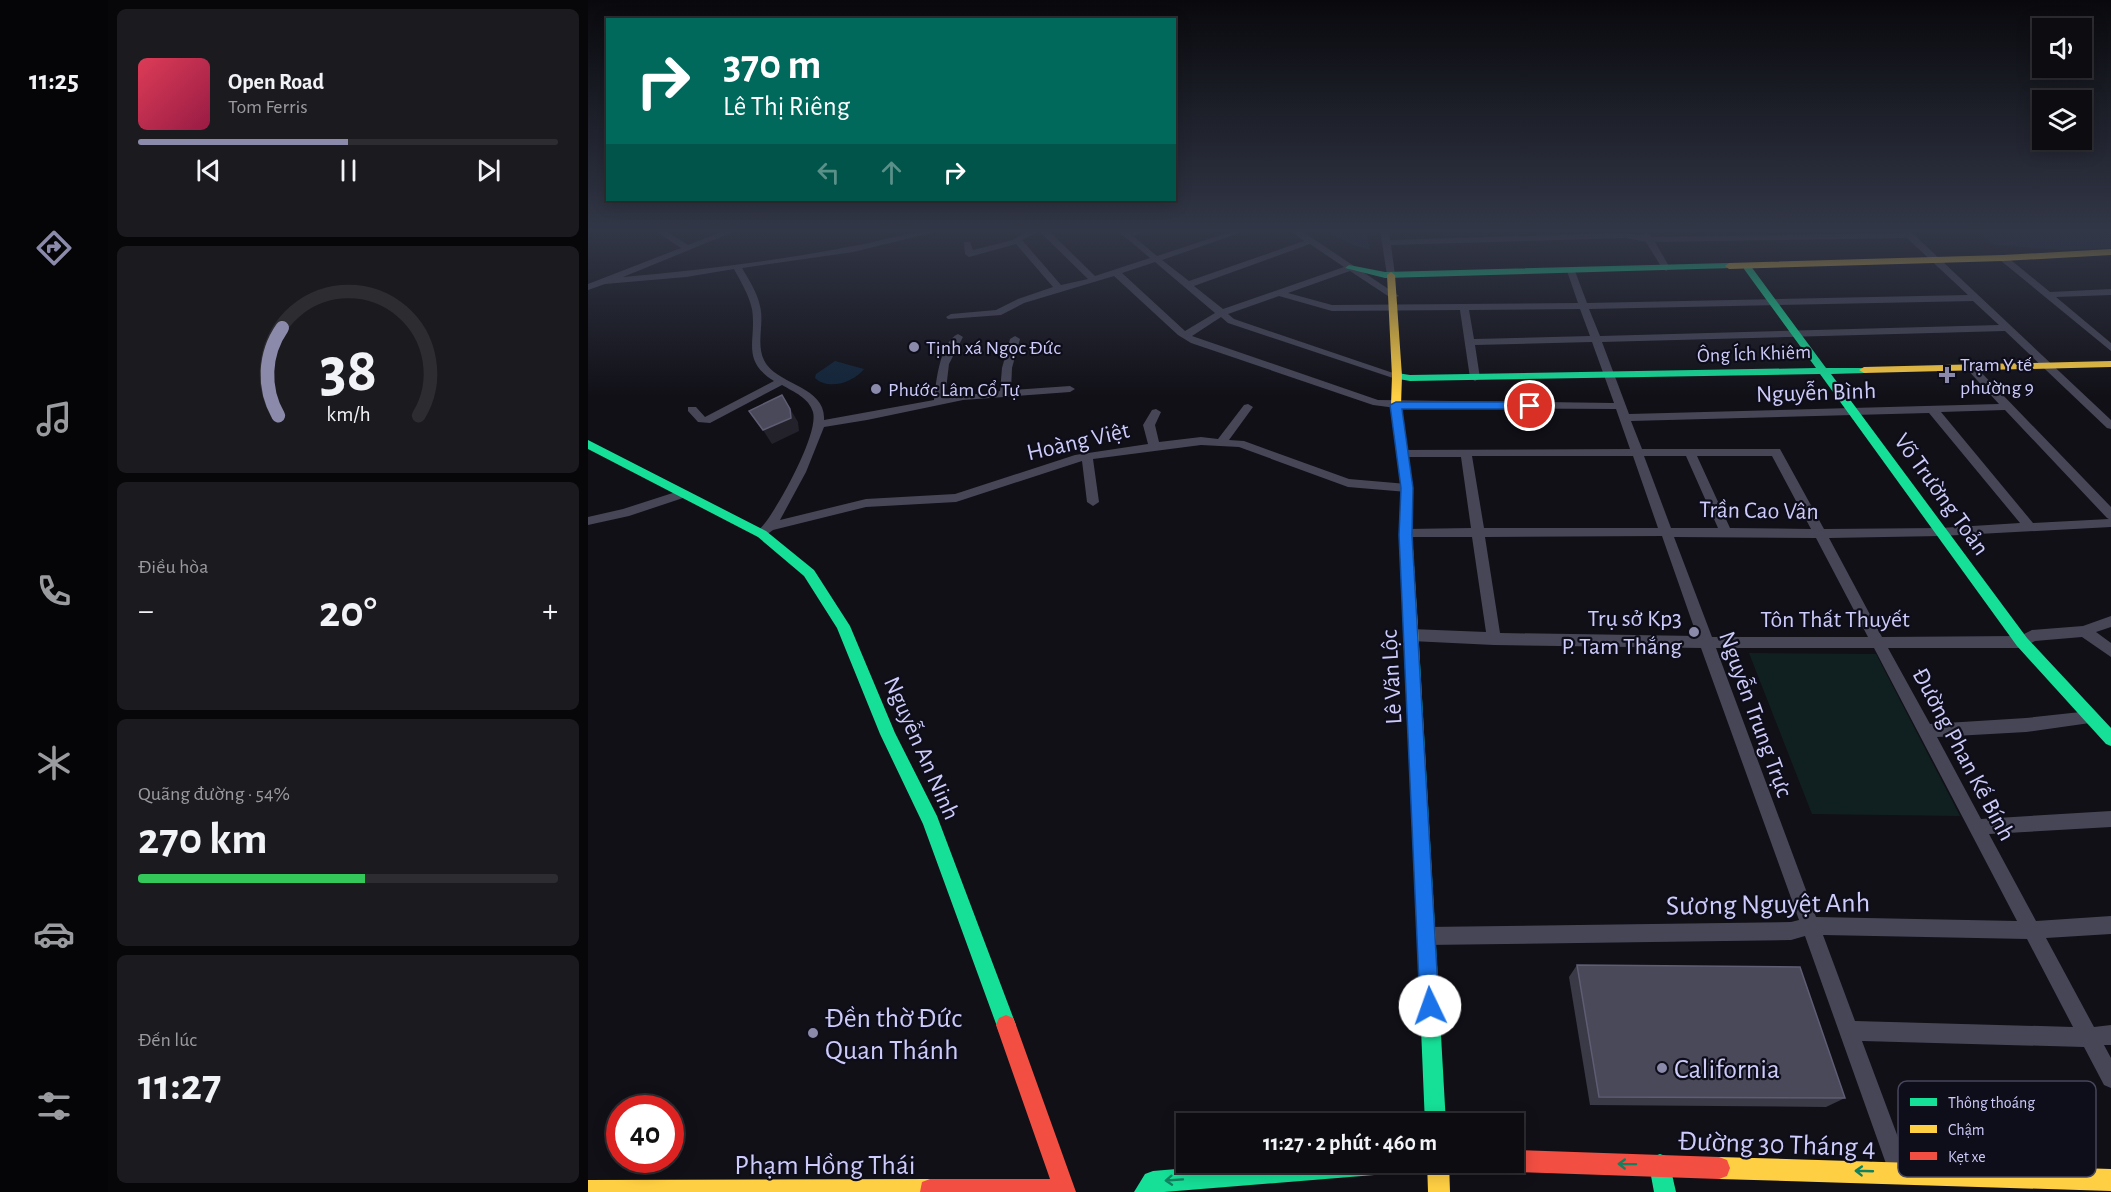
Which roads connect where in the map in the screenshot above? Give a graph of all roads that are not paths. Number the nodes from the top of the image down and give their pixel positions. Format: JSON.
{"nodes":[{"id":1,"x":1187,"y":285,"type":"edge"},
{"id":2,"x":746,"y":286,"type":"edge"},
{"id":3,"x":1057,"y":286,"type":"edge"},
{"id":4,"x":1075,"y":286,"type":"edge"},
{"id":5,"x":1130,"y":286,"type":"edge"},
{"id":6,"x":1300,"y":286,"type":"edge"},
{"id":7,"x":1373,"y":286,"type":"edge"},
{"id":8,"x":1392,"y":286,"type":"edge"},
{"id":9,"x":1576,"y":286,"type":"edge"},
{"id":10,"x":1762,"y":286,"type":"edge"},
{"id":11,"x":1963,"y":286,"type":"edge"},
{"id":12,"x":2037,"y":286,"type":"edge"},
{"id":13,"x":1059,"y":288,"type":"junction"},
{"id":14,"x":2111,"y":292,"type":"edge"},
{"id":15,"x":1280,"y":293,"type":"junction"},
{"id":16,"x":2048,"y":295,"type":"junction"},
{"id":17,"x":1976,"y":298,"type":"junction"},
{"id":18,"x":1394,"y":301,"type":"junction"},
{"id":19,"x":1775,"y":302,"type":"junction"},
{"id":20,"x":1584,"y":306,"type":"junction"},
{"id":21,"x":1464,"y":307,"type":"junction"},
{"id":22,"x":1221,"y":313,"type":"junction"},
{"id":23,"x":951,"y":317,"type":"dead end"},
{"id":24,"x":2007,"y":328,"type":"junction"},
{"id":25,"x":1798,"y":334,"type":"junction"},
{"id":26,"x":1185,"y":336,"type":"junction"},
{"id":27,"x":958,"y":337,"type":"dead end"},
{"id":28,"x":1015,"y":339,"type":"dead end"},
{"id":29,"x":1595,"y":340,"type":"junction"},
{"id":30,"x":1469,"y":342,"type":"junction"},
{"id":31,"x":2111,"y":348,"type":"edge"},
{"id":32,"x":2111,"y":364,"type":"edge"},
{"id":33,"x":2047,"y":365,"type":"junction"},
{"id":34,"x":1970,"y":367,"type":"junction"},
{"id":35,"x":1823,"y":371,"type":"junction"},
{"id":36,"x":1397,"y":376,"type":"junction"},
{"id":37,"x":1608,"y":376,"type":"junction"},
{"id":38,"x":1475,"y":378,"type":"junction"},
{"id":39,"x":782,"y":381,"type":"junction"},
{"id":40,"x":1070,"y":388,"type":"dead end"},
{"id":41,"x":1005,"y":393,"type":"junction"},
{"id":42,"x":939,"y":402,"type":"junction"},
{"id":43,"x":1396,"y":405,"type":"junction"},
{"id":44,"x":1248,"y":407,"type":"dead end"},
{"id":45,"x":2009,"y":407,"type":"junction"},
{"id":46,"x":692,"y":409,"type":"dead end"},
{"id":47,"x":1933,"y":410,"type":"junction"},
{"id":48,"x":1156,"y":412,"type":"dead end"},
{"id":49,"x":1622,"y":412,"type":"junction"},
{"id":50,"x":1855,"y":412,"type":"junction"},
{"id":51,"x":818,"y":424,"type":"junction"},
{"id":52,"x":2111,"y":426,"type":"edge"},
{"id":53,"x":1222,"y":441,"type":"junction"},
{"id":54,"x":588,"y":444,"type":"edge"},
{"id":55,"x":1154,"y":446,"type":"junction"},
{"id":56,"x":1637,"y":452,"type":"junction"},
{"id":57,"x":1690,"y":452,"type":"junction"},
{"id":58,"x":1402,"y":453,"type":"junction"},
{"id":59,"x":1466,"y":454,"type":"junction"},
{"id":60,"x":1087,"y":456,"type":"junction"},
{"id":61,"x":1407,"y":488,"type":"junction"},
{"id":62,"x":682,"y":494,"type":"junction"},
{"id":63,"x":1093,"y":502,"type":"dead end"},
{"id":64,"x":2111,"y":515,"type":"edge"},
{"id":65,"x":588,"y":521,"type":"edge"},
{"id":66,"x":2111,"y":524,"type":"edge"},
{"id":67,"x":2030,"y":527,"type":"junction"},
{"id":68,"x":765,"y":530,"type":"junction"},
{"id":69,"x":1666,"y":532,"type":"junction"},
{"id":70,"x":1941,"y":532,"type":"junction"},
{"id":71,"x":1406,"y":533,"type":"junction"},
{"id":72,"x":1726,"y":533,"type":"junction"},
{"id":73,"x":1477,"y":534,"type":"junction"},
{"id":74,"x":1820,"y":534,"type":"junction"},
{"id":75,"x":2111,"y":621,"type":"edge"},
{"id":76,"x":2084,"y":631,"type":"junction"},
{"id":77,"x":1411,"y":635,"type":"junction"},
{"id":78,"x":1494,"y":639,"type":"junction"},
{"id":79,"x":1705,"y":640,"type":"junction"},
{"id":80,"x":1878,"y":642,"type":"junction"},
{"id":81,"x":2022,"y":642,"type":"junction"},
{"id":82,"x":2111,"y":651,"type":"edge"},
{"id":83,"x":2090,"y":717,"type":"junction"},
{"id":84,"x":1925,"y":731,"type":"junction"},
{"id":85,"x":2111,"y":739,"type":"edge"},
{"id":86,"x":2111,"y":819,"type":"edge"},
{"id":87,"x":1976,"y":827,"type":"junction"},
{"id":88,"x":2111,"y":925,"type":"edge"},
{"id":89,"x":1810,"y":926,"type":"junction"},
{"id":90,"x":2031,"y":930,"type":"junction"},
{"id":91,"x":1426,"y":936,"type":"junction"},
{"id":92,"x":1848,"y":1031,"type":"junction"},
{"id":93,"x":2111,"y":1035,"type":"edge"},
{"id":94,"x":2089,"y":1037,"type":"junction"},
{"id":95,"x":2111,"y":1078,"type":"edge"},
{"id":96,"x":1435,"y":1113,"type":"edge"},
{"id":97,"x":1524,"y":1161,"type":"edge"},
{"id":98,"x":1660,"y":1165,"type":"junction"},
{"id":99,"x":1898,"y":1167,"type":"edge"},
{"id":100,"x":1898,"y":1172,"type":"edge"},
{"id":101,"x":1264,"y":1173,"type":"edge"},
{"id":102,"x":1438,"y":1173,"type":"edge"},
{"id":103,"x":2032,"y":1177,"type":"edge"},
{"id":104,"x":2111,"y":1180,"type":"edge"},
{"id":105,"x":588,"y":1191,"type":"edge"},
{"id":106,"x":803,"y":1191,"type":"edge"},
{"id":107,"x":1064,"y":1191,"type":"edge"},
{"id":108,"x":1145,"y":1192,"type":"edge"},
{"id":109,"x":1439,"y":1192,"type":"edge"},
{"id":110,"x":1665,"y":1192,"type":"edge"}],
"edges":[{"from":1,"to":22,"type":"street"},
{"from":2,"to":39,"type":"street"},
{"from":3,"to":13,"type":"street"},
{"from":4,"to":13,"type":"street"},
{"from":5,"to":26,"type":"street"},
{"from":6,"to":15,"type":"street"},
{"from":7,"to":18,"type":"street"},
{"from":8,"to":18,"type":"street","name":"Lê Văn Lộc"},
{"from":9,"to":20,"type":"street","name":"Nguyễn Trung Trực"},
{"from":10,"to":19,"type":"street","name":"Võ Trường Toản"},
{"from":11,"to":17,"type":"street"},
{"from":12,"to":16,"type":"street"},
{"from":13,"to":23,"type":"street"},
{"from":14,"to":16,"type":"street"},
{"from":15,"to":18,"type":"street"},
{"from":15,"to":22,"type":"street"},
{"from":16,"to":31,"type":"street"},
{"from":17,"to":19,"type":"street"},
{"from":17,"to":24,"type":"street"},
{"from":18,"to":21,"type":"street"},
{"from":18,"to":36,"type":"street","name":"Lê Văn Lộc"},
{"from":19,"to":20,"type":"street"},
{"from":19,"to":25,"type":"street","name":"Võ Trường Toản"},
{"from":20,"to":21,"type":"street"},
{"from":20,"to":29,"type":"street","name":"Nguyễn Trung Trực"},
{"from":21,"to":30,"type":"street"},
{"from":22,"to":26,"type":"street"},
{"from":22,"to":36,"type":"street"},
{"from":24,"to":25,"type":"street"},
{"from":24,"to":33,"type":"street"},
{"from":25,"to":29,"type":"street"},
{"from":25,"to":35,"type":"street","name":"Võ Trường Toản"},
{"from":26,"to":43,"type":"street","name":"Nguyễn Bình"},
{"from":27,"to":42,"type":"street"},
{"from":28,"to":41,"type":"street"},
{"from":29,"to":30,"type":"street"},
{"from":29,"to":37,"type":"street","name":"Nguyễn Trung Trực"},
{"from":30,"to":38,"type":"street"},
{"from":32,"to":33,"type":"street","name":"Ông Ích Khiêm"},
{"from":33,"to":34,"type":"street","name":"Ông Ích Khiêm"},
{"from":33,"to":52,"type":"street"},
{"from":34,"to":35,"type":"street","name":"Ông Ích Khiêm"},
{"from":34,"to":45,"type":"street"},
{"from":35,"to":37,"type":"street","name":"Ông Ích Khiêm"},
{"from":35,"to":50,"type":"street","name":"Võ Trường Toản"},
{"from":36,"to":38,"type":"street","name":"Ông Ích Khiêm"},
{"from":36,"to":43,"type":"street","name":"Lê Văn Lộc"},
{"from":37,"to":38,"type":"street","name":"Ông Ích Khiêm"},
{"from":37,"to":49,"type":"street","name":"Nguyễn Trung Trực"},
{"from":39,"to":46,"type":"street"},
{"from":39,"to":51,"type":"street"},
{"from":40,"to":41,"type":"street"},
{"from":41,"to":42,"type":"street"},
{"from":42,"to":51,"type":"street"},
{"from":43,"to":49,"type":"street","name":"Nguyễn Bình"},
{"from":43,"to":58,"type":"street","name":"Lê Văn Lộc"},
{"from":44,"to":53,"type":"street"},
{"from":45,"to":47,"type":"street","name":"Nguyễn Bình"},
{"from":45,"to":64,"type":"street"},
{"from":47,"to":50,"type":"street","name":"Nguyễn Bình"},
{"from":47,"to":67,"type":"street"},
{"from":48,"to":55,"type":"street"},
{"from":49,"to":50,"type":"street","name":"Nguyễn Bình"},
{"from":49,"to":56,"type":"street","name":"Nguyễn Trung Trực"},
{"from":50,"to":70,"type":"street","name":"Võ Trường Toản"},
{"from":51,"to":68,"type":"street"},
{"from":53,"to":55,"type":"street","name":"Hoàng Việt"},
{"from":53,"to":61,"type":"street","name":"Hoàng Việt"},
{"from":54,"to":62,"type":"street","name":"Nguyễn An Ninh"},
{"from":55,"to":60,"type":"street","name":"Hoàng Việt"},
{"from":56,"to":57,"type":"street"},
{"from":56,"to":59,"type":"street"},
{"from":56,"to":69,"type":"street","name":"Nguyễn Trung Trực"},
{"from":57,"to":72,"type":"street"},
{"from":57,"to":74,"type":"street","name":"Đường Phan Kế Bính"},
{"from":58,"to":59,"type":"street"},
{"from":58,"to":61,"type":"street","name":"Lê Văn Lộc"},
{"from":59,"to":73,"type":"street"},
{"from":60,"to":63,"type":"street"},
{"from":60,"to":68,"type":"street","name":"Hoàng Việt"},
{"from":61,"to":71,"type":"street","name":"Lê Văn Lộc"},
{"from":62,"to":65,"type":"street"},
{"from":62,"to":68,"type":"street","name":"Nguyễn An Ninh"},
{"from":66,"to":67,"type":"street","name":"Trần Cao Vân"},
{"from":67,"to":70,"type":"street","name":"Trần Cao Vân"},
{"from":68,"to":107,"type":"street","name":"Nguyễn An Ninh"},
{"from":69,"to":72,"type":"street","name":"Trần Cao Vân"},
{"from":69,"to":73,"type":"street","name":"Trần Cao Vân"},
{"from":69,"to":79,"type":"street","name":"Nguyễn Trung Trực"},
{"from":70,"to":74,"type":"street","name":"Trần Cao Vân"},
{"from":70,"to":81,"type":"street","name":"Võ Trường Toản"},
{"from":71,"to":73,"type":"street","name":"Trần Cao Vân"},
{"from":71,"to":77,"type":"street","name":"Lê Văn Lộc"},
{"from":72,"to":74,"type":"street","name":"Trần Cao Vân"},
{"from":73,"to":78,"type":"street"},
{"from":74,"to":80,"type":"street","name":"Đường Phan Kế Bính"},
{"from":75,"to":76,"type":"street","name":"Tôn Thất Thuyết"},
{"from":76,"to":81,"type":"street","name":"Tôn Thất Thuyết"},
{"from":76,"to":82,"type":"street"},
{"from":77,"to":78,"type":"street","name":"Tôn Thất Thuyết"},
{"from":77,"to":91,"type":"street","name":"Lê Văn Lộc"},
{"from":78,"to":79,"type":"street","name":"Tôn Thất Thuyết"},
{"from":79,"to":80,"type":"street","name":"Tôn Thất Thuyết"},
{"from":79,"to":89,"type":"street","name":"Nguyễn Trung Trực"},
{"from":80,"to":81,"type":"street","name":"Tôn Thất Thuyết"},
{"from":80,"to":84,"type":"street","name":"Đường Phan Kế Bính"},
{"from":81,"to":83,"type":"street","name":"Võ Trường Toản"},
{"from":83,"to":84,"type":"street"},
{"from":83,"to":85,"type":"street","name":"Võ Trường Toản"},
{"from":84,"to":87,"type":"street","name":"Đường Phan Kế Bính"},
{"from":86,"to":87,"type":"street"},
{"from":87,"to":90,"type":"street","name":"Đường Phan Kế Bính"},
{"from":88,"to":90,"type":"street","name":"Sương Nguyệt Anh"},
{"from":89,"to":90,"type":"street","name":"Sương Nguyệt Anh"},
{"from":89,"to":91,"type":"street","name":"Sương Nguyệt Anh"},
{"from":89,"to":92,"type":"street","name":"Nguyễn Trung Trực"},
{"from":90,"to":94,"type":"street","name":"Đường Phan Kế Bính"},
{"from":91,"to":96,"type":"street","name":"Lê Văn Lộc"},
{"from":92,"to":94,"type":"street"},
{"from":92,"to":99,"type":"street","name":"Nguyễn Trung Trực"},
{"from":93,"to":94,"type":"street"},
{"from":94,"to":95,"type":"street","name":"Đường Phan Kế Bính"},
{"from":98,"to":97,"type":"street","name":"Đường 30 Tháng 4","one_way":true},
{"from":100,"to":98,"type":"street","name":"Đường 30 Tháng 4","one_way":true},
{"from":98,"to":110,"type":"street"},
{"from":101,"to":108,"type":"street","one_way":true},
{"from":102,"to":109,"type":"street"},
{"from":103,"to":104,"type":"street","name":"Đường 30 Tháng 4"},
{"from":105,"to":106,"type":"street","name":"Phạm Hồng Thái"},
{"from":106,"to":107,"type":"street","name":"Phạm Hồng Thái"}]}
